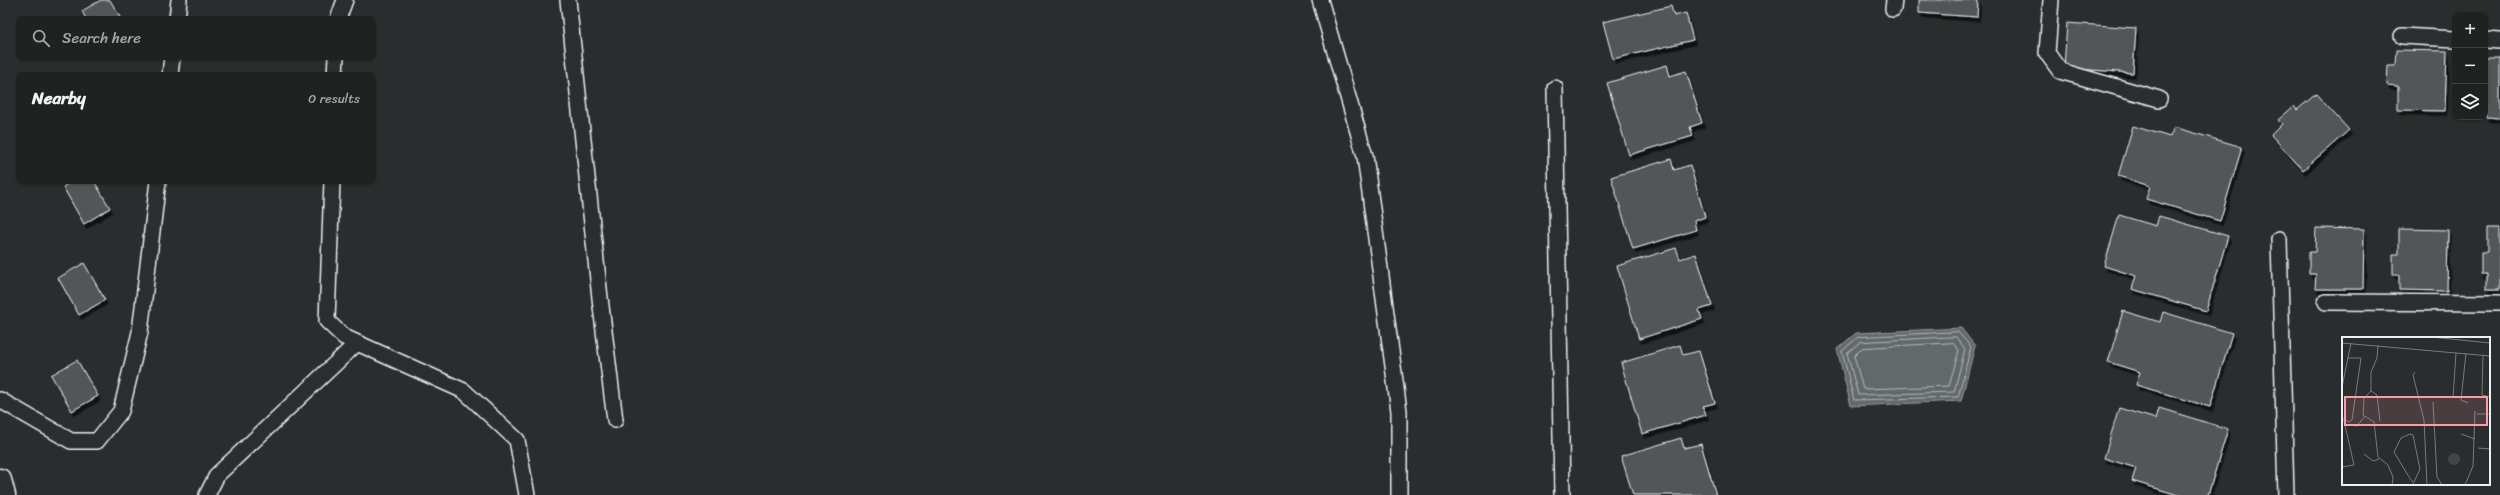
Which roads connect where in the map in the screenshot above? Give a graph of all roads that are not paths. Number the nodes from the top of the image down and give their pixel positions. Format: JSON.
{"nodes":[{"id":1,"x":179,"y":0,"type":"edge"},
{"id":2,"x":345,"y":0,"type":"edge"},
{"id":3,"x":568,"y":0,"type":"edge"},
{"id":4,"x":1320,"y":0,"type":"edge"},
{"id":5,"x":2052,"y":0,"type":"edge"},
{"id":6,"x":177,"y":16,"type":"edge"},
{"id":7,"x":339,"y":16,"type":"edge"},
{"id":8,"x":2402,"y":36,"type":"dead end"},
{"id":9,"x":2452,"y":39,"type":"edge"},
{"id":10,"x":2488,"y":40,"type":"edge"},
{"id":11,"x":2500,"y":41,"type":"edge"},
{"id":12,"x":172,"y":60,"type":"edge"},
{"id":13,"x":336,"y":60,"type":"edge"},
{"id":14,"x":170,"y":72,"type":"edge"},
{"id":15,"x":335,"y":72,"type":"edge"},
{"id":16,"x":1555,"y":88,"type":"dead end"},
{"id":17,"x":2160,"y":99,"type":"dead end"},
{"id":18,"x":158,"y":184,"type":"edge"},
{"id":19,"x":332,"y":184,"type":"edge"},
{"id":20,"x":2279,"y":239,"type":"dead end"},
{"id":21,"x":2326,"y":302,"type":"dead end"},
{"id":22,"x":2500,"y":302,"type":"edge"},
{"id":23,"x":357,"y":343,"type":"junction"},
{"id":24,"x":0,"y":400,"type":"edge"},
{"id":25,"x":615,"y":420,"type":"dead end"},
{"id":26,"x":0,"y":480,"type":"edge"},
{"id":27,"x":4,"y":495,"type":"edge"},
{"id":28,"x":207,"y":495,"type":"edge"},
{"id":29,"x":526,"y":495,"type":"edge"},
{"id":30,"x":1399,"y":495,"type":"edge"},
{"id":31,"x":1562,"y":495,"type":"edge"},
{"id":32,"x":2286,"y":495,"type":"edge"}],
"edges":[{"from":1,"to":6,"type":"lane"},
{"from":2,"to":7,"type":"lane"},
{"from":3,"to":25,"type":"lane"},
{"from":4,"to":30,"type":"lane"},
{"from":5,"to":17,"type":"lane"},
{"from":8,"to":9,"type":"lane"},
{"from":10,"to":11,"type":"lane"},
{"from":12,"to":14,"type":"lane"},
{"from":13,"to":15,"type":"lane"},
{"from":16,"to":31,"type":"lane"},
{"from":18,"to":24,"type":"lane"},
{"from":19,"to":23,"type":"lane"},
{"from":20,"to":32,"type":"lane"},
{"from":21,"to":22,"type":"lane"},
{"from":23,"to":28,"type":"lane"},
{"from":23,"to":29,"type":"lane"},
{"from":26,"to":27,"type":"street"}]}
